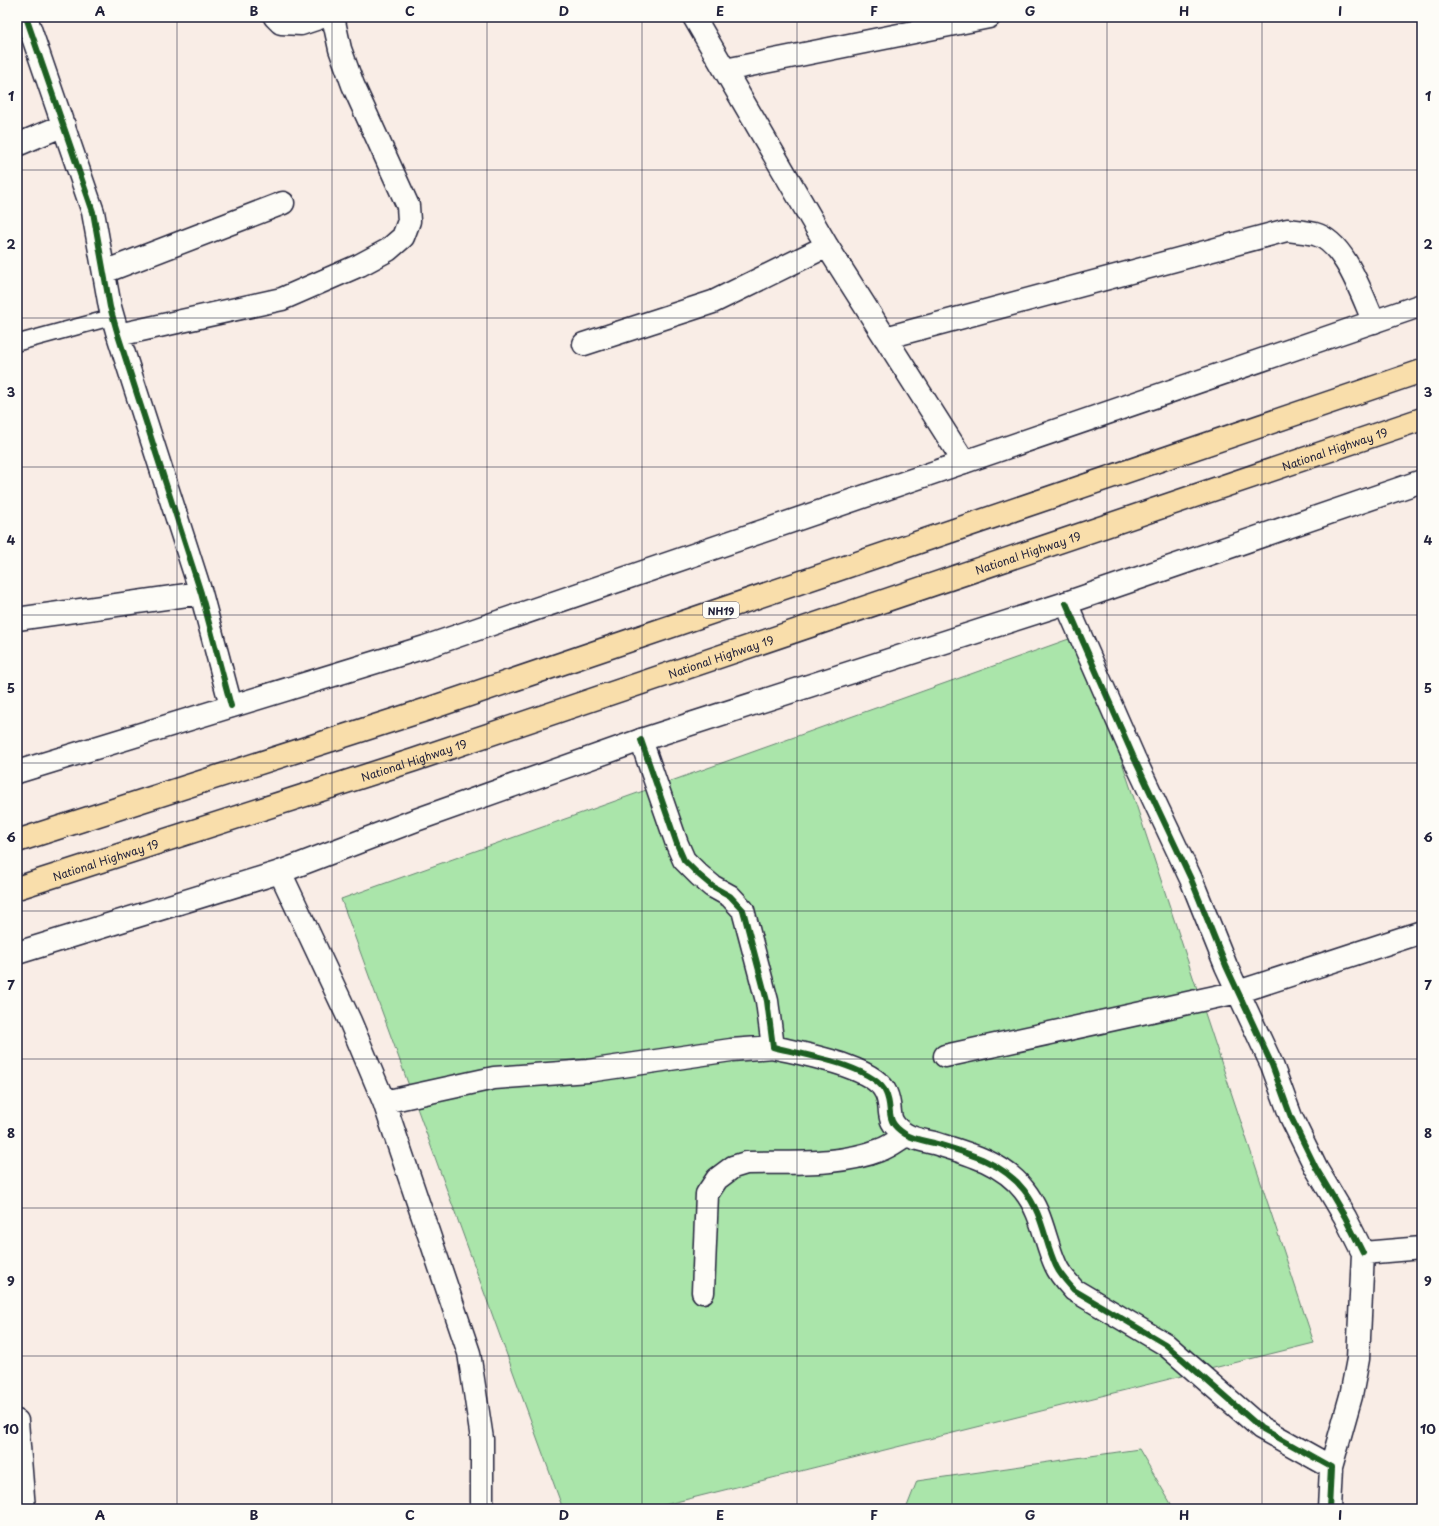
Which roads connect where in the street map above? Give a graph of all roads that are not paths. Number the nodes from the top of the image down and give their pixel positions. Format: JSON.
{"nodes":[{"id":1,"x":26,"y":17,"type":"edge"},
{"id":2,"x":275,"y":17,"type":"edge"},
{"id":3,"x":322,"y":17,"type":"edge"},
{"id":4,"x":333,"y":17,"type":"edge"},
{"id":5,"x":694,"y":17,"type":"edge"},
{"id":6,"x":989,"y":17,"type":"edge"},
{"id":7,"x":725,"y":70,"type":"junction"},
{"id":8,"x":64,"y":125,"type":"junction"},
{"id":9,"x":17,"y":145,"type":"edge"},
{"id":10,"x":283,"y":203,"type":"dead end"},
{"id":11,"x":827,"y":246,"type":"junction"},
{"id":12,"x":104,"y":272,"type":"junction"},
{"id":13,"x":1422,"y":305,"type":"edge"},
{"id":14,"x":1374,"y":322,"type":"junction"},
{"id":15,"x":115,"y":326,"type":"junction"},
{"id":16,"x":885,"y":338,"type":"junction"},
{"id":17,"x":17,"y":343,"type":"edge"},
{"id":18,"x":584,"y":344,"type":"dead end"},
{"id":19,"x":1422,"y":372,"type":"edge"},
{"id":20,"x":1422,"y":419,"type":"edge"},
{"id":21,"x":964,"y":462,"type":"junction"},
{"id":22,"x":1422,"y":481,"type":"edge"},
{"id":23,"x":201,"y":592,"type":"junction"},
{"id":24,"x":1066,"y":603,"type":"junction"},
{"id":25,"x":17,"y":619,"type":"edge"},
{"id":26,"x":232,"y":706,"type":"junction"},
{"id":27,"x":641,"y":740,"type":"junction"},
{"id":28,"x":17,"y":772,"type":"edge"},
{"id":29,"x":17,"y":841,"type":"edge"},
{"id":30,"x":280,"y":872,"type":"junction"},
{"id":31,"x":17,"y":888,"type":"edge"},
{"id":32,"x":1422,"y":932,"type":"edge"},
{"id":33,"x":17,"y":953,"type":"edge"},
{"id":34,"x":1238,"y":992,"type":"junction"},
{"id":35,"x":774,"y":1046,"type":"junction"},
{"id":36,"x":945,"y":1056,"type":"dead end"},
{"id":37,"x":384,"y":1102,"type":"junction"},
{"id":38,"x":906,"y":1135,"type":"junction"},
{"id":39,"x":1422,"y":1248,"type":"edge"},
{"id":40,"x":1363,"y":1253,"type":"junction"},
{"id":41,"x":703,"y":1292,"type":"dead end"},
{"id":42,"x":17,"y":1421,"type":"edge"},
{"id":43,"x":1331,"y":1467,"type":"junction"},
{"id":44,"x":24,"y":1509,"type":"edge"},
{"id":45,"x":482,"y":1509,"type":"edge"},
{"id":46,"x":1329,"y":1509,"type":"edge"}],
"edges":[{"from":1,"to":8,"type":"street"},
{"from":2,"to":3,"type":"street"},
{"from":4,"to":15,"type":"street"},
{"from":5,"to":7,"type":"street"},
{"from":6,"to":7,"type":"street"},
{"from":7,"to":11,"type":"street"},
{"from":8,"to":9,"type":"street"},
{"from":8,"to":12,"type":"street"},
{"from":10,"to":12,"type":"street"},
{"from":11,"to":16,"type":"street"},
{"from":11,"to":18,"type":"street"},
{"from":12,"to":15,"type":"street"},
{"from":13,"to":14,"type":"street"},
{"from":14,"to":16,"type":"street"},
{"from":14,"to":21,"type":"street"},
{"from":15,"to":17,"type":"lane"},
{"from":15,"to":23,"type":"street"},
{"from":16,"to":21,"type":"street"},
{"from":19,"to":29,"type":"highway","number":"NH19"},
{"from":20,"to":31,"type":"highway","name":"National Highway 19"},
{"from":21,"to":26,"type":"street"},
{"from":22,"to":24,"type":"street"},
{"from":23,"to":25,"type":"street"},
{"from":23,"to":26,"type":"street"},
{"from":24,"to":27,"type":"street"},
{"from":24,"to":34,"type":"street"},
{"from":26,"to":28,"type":"street"},
{"from":27,"to":30,"type":"street"},
{"from":27,"to":35,"type":"street"},
{"from":30,"to":33,"type":"street"},
{"from":30,"to":37,"type":"street"},
{"from":32,"to":34,"type":"street"},
{"from":34,"to":36,"type":"street"},
{"from":34,"to":40,"type":"street"},
{"from":35,"to":37,"type":"street"},
{"from":35,"to":38,"type":"street"},
{"from":37,"to":45,"type":"street"},
{"from":38,"to":41,"type":"street"},
{"from":38,"to":43,"type":"street"},
{"from":39,"to":40,"type":"street"},
{"from":40,"to":43,"type":"street"},
{"from":42,"to":44,"type":"street"},
{"from":43,"to":46,"type":"street"}]}
